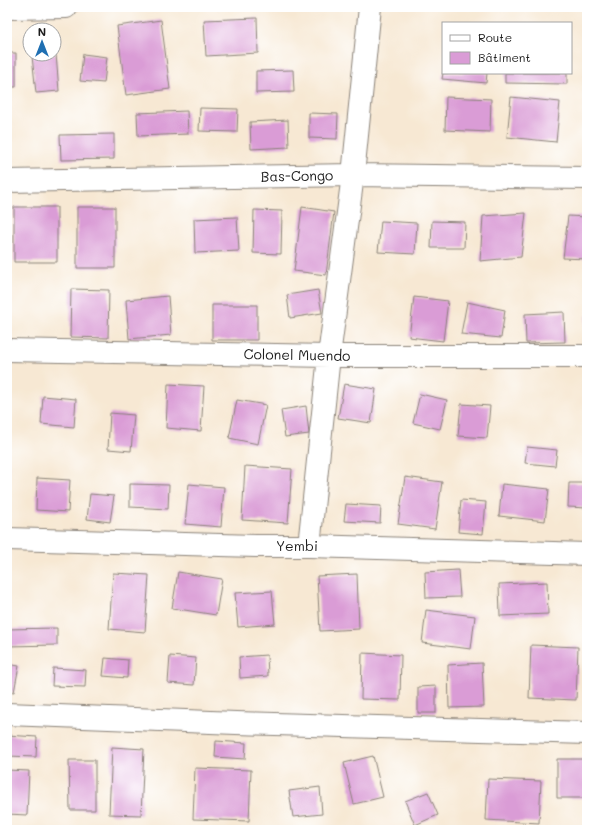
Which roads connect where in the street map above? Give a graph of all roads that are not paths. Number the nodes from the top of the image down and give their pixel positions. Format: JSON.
{"nodes":[{"id":1,"x":66,"y":7,"type":"edge"},
{"id":2,"x":370,"y":7,"type":"edge"},
{"id":3,"x":7,"y":8,"type":"edge"},
{"id":4,"x":353,"y":175,"type":"junction"},
{"id":5,"x":587,"y":178,"type":"edge"},
{"id":6,"x":7,"y":181,"type":"edge"},
{"id":7,"x":7,"y":350,"type":"edge"},
{"id":8,"x":329,"y":356,"type":"junction"},
{"id":9,"x":587,"y":356,"type":"edge"},
{"id":10,"x":7,"y":539,"type":"edge"},
{"id":11,"x":309,"y":546,"type":"junction"},
{"id":12,"x":587,"y":554,"type":"edge"},
{"id":13,"x":7,"y":714,"type":"edge"},
{"id":14,"x":586,"y":728,"type":"edge"}],
"edges":[{"from":1,"to":3,"type":"street"},
{"from":2,"to":4,"type":"street"},
{"from":4,"to":5,"type":"street","name":"Bas-Congo"},
{"from":4,"to":6,"type":"street","name":"Bas-Congo"},
{"from":4,"to":8,"type":"street"},
{"from":7,"to":8,"type":"street","name":"Colonel Muendo"},
{"from":8,"to":9,"type":"street","name":"Colonel Muendo"},
{"from":8,"to":11,"type":"street"},
{"from":10,"to":11,"type":"street","name":"Yembi"},
{"from":11,"to":12,"type":"street","name":"Yembi"},
{"from":13,"to":14,"type":"street"}]}
